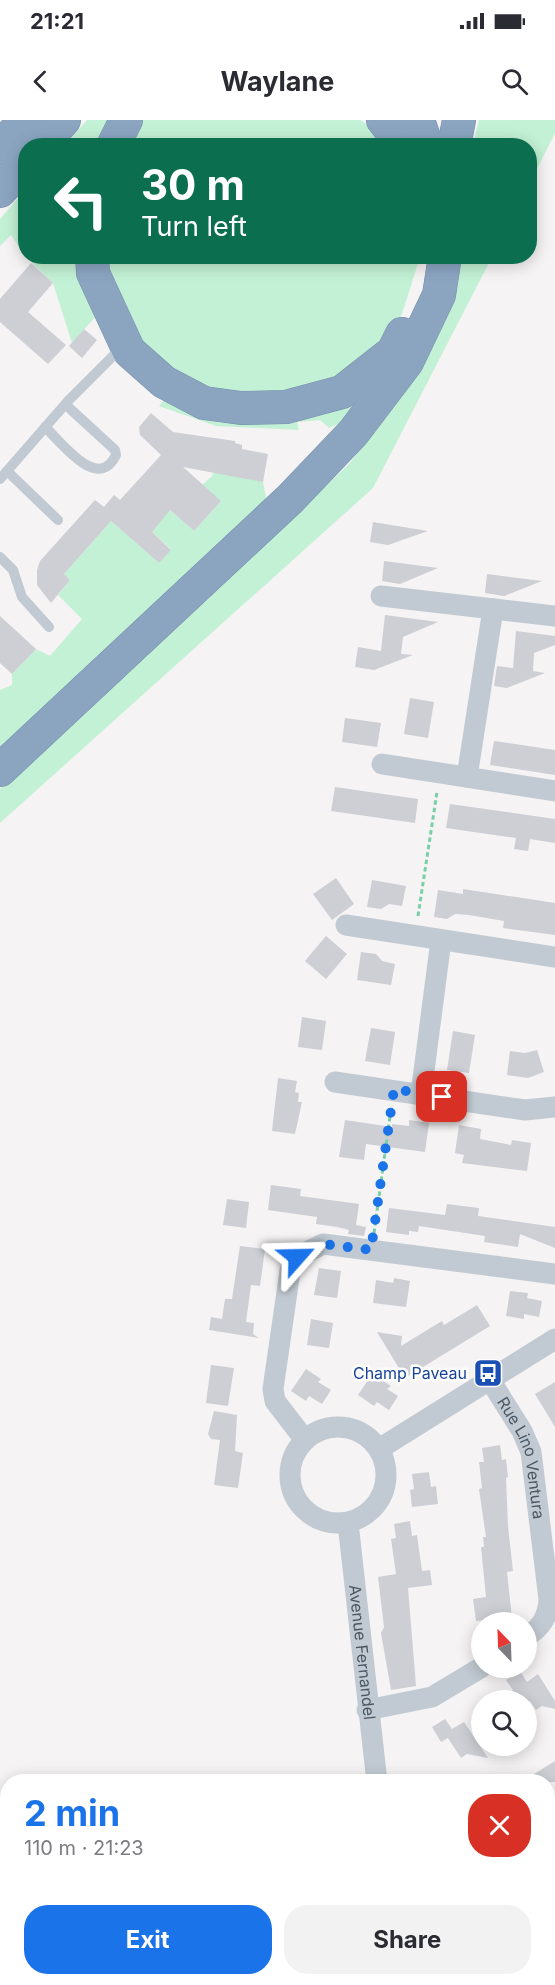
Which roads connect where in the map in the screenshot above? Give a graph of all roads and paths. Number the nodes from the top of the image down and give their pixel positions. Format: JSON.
{"nodes":[{"id":1,"x":25,"y":120,"type":"edge"},
{"id":2,"x":64,"y":120,"type":"edge"},
{"id":3,"x":126,"y":120,"type":"edge"},
{"id":4,"x":383,"y":120,"type":"edge"},
{"id":5,"x":418,"y":120,"type":"edge"},
{"id":6,"x":459,"y":120,"type":"edge"},
{"id":7,"x":48,"y":138,"type":"edge"},
{"id":8,"x":117,"y":138,"type":"edge"},
{"id":9,"x":397,"y":138,"type":"edge"},
{"id":10,"x":424,"y":138,"type":"edge"},
{"id":11,"x":456,"y":138,"type":"edge"},
{"id":12,"x":0,"y":148,"type":"edge"},
{"id":13,"x":18,"y":172,"type":"edge"},
{"id":14,"x":0,"y":191,"type":"edge"},
{"id":15,"x":92,"y":264,"type":"edge"},
{"id":16,"x":428,"y":264,"type":"edge"},
{"id":17,"x":444,"y":264,"type":"edge"},
{"id":18,"x":125,"y":343,"type":"junction"},
{"id":19,"x":66,"y":405,"type":"junction"},
{"id":20,"x":45,"y":427,"type":"junction"},
{"id":21,"x":3,"y":475,"type":"edge"},
{"id":22,"x":57,"y":520,"type":"dead end"},
{"id":23,"x":0,"y":557,"type":"edge"},
{"id":24,"x":381,"y":596,"type":"dead end"},
{"id":25,"x":493,"y":609,"type":"junction"},
{"id":26,"x":555,"y":616,"type":"edge"},
{"id":27,"x":49,"y":627,"type":"dead end"},
{"id":28,"x":382,"y":764,"type":"dead end"},
{"id":29,"x":0,"y":770,"type":"edge"},
{"id":30,"x":440,"y":773,"type":"junction"},
{"id":31,"x":466,"y":777,"type":"junction"},
{"id":32,"x":555,"y":791,"type":"edge"},
{"id":33,"x":346,"y":925,"type":"dead end"},
{"id":34,"x":415,"y":936,"type":"junction"},
{"id":35,"x":441,"y":940,"type":"junction"},
{"id":36,"x":555,"y":957,"type":"edge"},
{"id":37,"x":335,"y":1082,"type":"dead end"},
{"id":38,"x":394,"y":1089,"type":"junction"},
{"id":39,"x":421,"y":1094,"type":"junction"},
{"id":40,"x":555,"y":1107,"type":"edge"},
{"id":41,"x":371,"y":1250,"type":"junction"},
{"id":42,"x":555,"y":1274,"type":"edge"},
{"id":43,"x":555,"y":1339,"type":"edge"},
{"id":44,"x":490,"y":1380,"type":"junction"},
{"id":45,"x":305,"y":1440,"type":"junction"},
{"id":46,"x":379,"y":1449,"type":"junction"},
{"id":47,"x":348,"y":1523,"type":"junction"},
{"id":48,"x":537,"y":1630,"type":"edge"},
{"id":49,"x":471,"y":1674,"type":"edge"},
{"id":50,"x":368,"y":1710,"type":"junction"},
{"id":51,"x":376,"y":1774,"type":"edge"}],
"edges":[{"from":1,"to":12,"type":"highway"},
{"from":2,"to":7,"type":"highway"},
{"from":3,"to":8,"type":"highway"},
{"from":4,"to":9,"type":"highway"},
{"from":5,"to":10,"type":"highway"},
{"from":6,"to":11,"type":"highway"},
{"from":13,"to":14,"type":"highway"},
{"from":15,"to":18,"type":"highway"},
{"from":16,"to":18,"type":"highway"},
{"from":17,"to":29,"type":"highway"},
{"from":18,"to":19,"type":"lane"},
{"from":19,"to":20,"type":"lane"},
{"from":19,"to":20,"type":"lane"},
{"from":20,"to":21,"type":"lane"},
{"from":21,"to":22,"type":"lane"},
{"from":23,"to":27,"type":"lane"},
{"from":24,"to":25,"type":"street"},
{"from":25,"to":26,"type":"street"},
{"from":25,"to":31,"type":"street"},
{"from":28,"to":30,"type":"street"},
{"from":30,"to":31,"type":"street"},
{"from":30,"to":34,"type":"path"},
{"from":31,"to":32,"type":"street"},
{"from":33,"to":34,"type":"street"},
{"from":34,"to":35,"type":"street"},
{"from":35,"to":36,"type":"street"},
{"from":35,"to":39,"type":"street"},
{"from":37,"to":38,"type":"street"},
{"from":38,"to":39,"type":"street"},
{"from":38,"to":41,"type":"path"},
{"from":39,"to":40,"type":"street"},
{"from":41,"to":42,"type":"street"},
{"from":41,"to":45,"type":"street"},
{"from":43,"to":44,"type":"street"},
{"from":44,"to":46,"type":"street"},
{"from":44,"to":48,"type":"street","name":"Rue Lino Ventura"},
{"from":45,"to":46,"type":"street"},
{"from":45,"to":47,"type":"street"},
{"from":46,"to":47,"type":"street"},
{"from":47,"to":50,"type":"street","name":"Avenue Fernandel"},
{"from":49,"to":50,"type":"street"},
{"from":50,"to":51,"type":"street","name":"Avenue Fernandel"}]}
